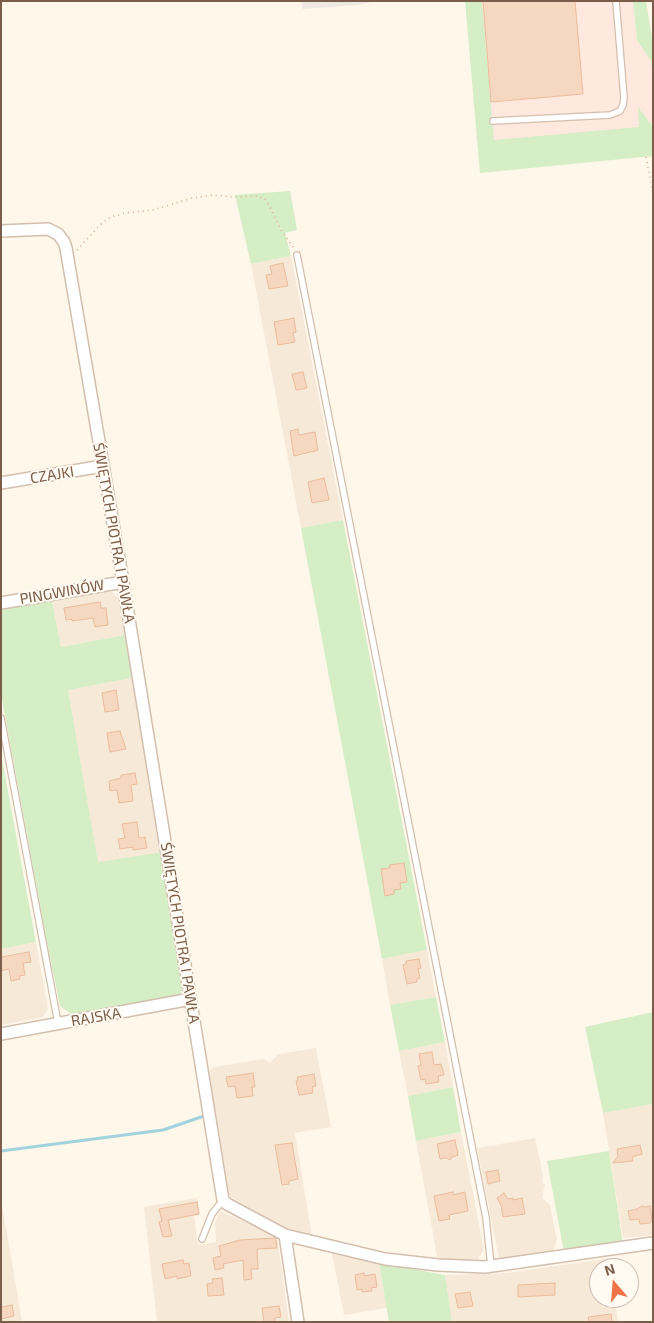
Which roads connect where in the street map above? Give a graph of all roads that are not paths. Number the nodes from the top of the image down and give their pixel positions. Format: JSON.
{"nodes":[{"id":1,"x":616,"y":1,"type":"edge"},
{"id":2,"x":493,"y":121,"type":"dead end"},
{"id":3,"x":1,"y":231,"type":"edge"},
{"id":4,"x":297,"y":255,"type":"road end"},
{"id":5,"x":103,"y":466,"type":"junction"},
{"id":6,"x":1,"y":483,"type":"edge"},
{"id":7,"x":123,"y":582,"type":"junction"},
{"id":8,"x":1,"y":602,"type":"edge"},
{"id":9,"x":1,"y":718,"type":"edge"},
{"id":10,"x":191,"y":999,"type":"junction"},
{"id":11,"x":58,"y":1024,"type":"junction"},
{"id":12,"x":1,"y":1034,"type":"edge"},
{"id":13,"x":223,"y":1200,"type":"junction"},
{"id":14,"x":285,"y":1235,"type":"junction"},
{"id":15,"x":202,"y":1239,"type":"dead end"},
{"id":16,"x":653,"y":1243,"type":"edge"},
{"id":17,"x":491,"y":1266,"type":"junction"},
{"id":18,"x":298,"y":1322,"type":"edge"}],
"edges":[{"from":1,"to":2,"type":"lane"},
{"from":3,"to":5,"type":"street","name":"ŚWIĘTYCH PIOTRA I PAWŁA"},
{"from":4,"to":17,"type":"lane"},
{"from":5,"to":6,"type":"street","name":"CZAJKI"},
{"from":5,"to":7,"type":"street","name":"ŚWIĘTYCH PIOTRA I PAWŁA"},
{"from":7,"to":8,"type":"street","name":"PINGWINÓW"},
{"from":7,"to":10,"type":"street","name":"ŚWIĘTYCH PIOTRA I PAWŁA"},
{"from":9,"to":11,"type":"lane"},
{"from":10,"to":11,"type":"street","name":"RAJSKA"},
{"from":10,"to":13,"type":"street","name":"ŚWIĘTYCH PIOTRA I PAWŁA"},
{"from":11,"to":12,"type":"street","name":"RAJSKA"},
{"from":13,"to":14,"type":"street"},
{"from":13,"to":15,"type":"lane"},
{"from":14,"to":17,"type":"street"},
{"from":14,"to":18,"type":"street"},
{"from":16,"to":17,"type":"street"}]}
